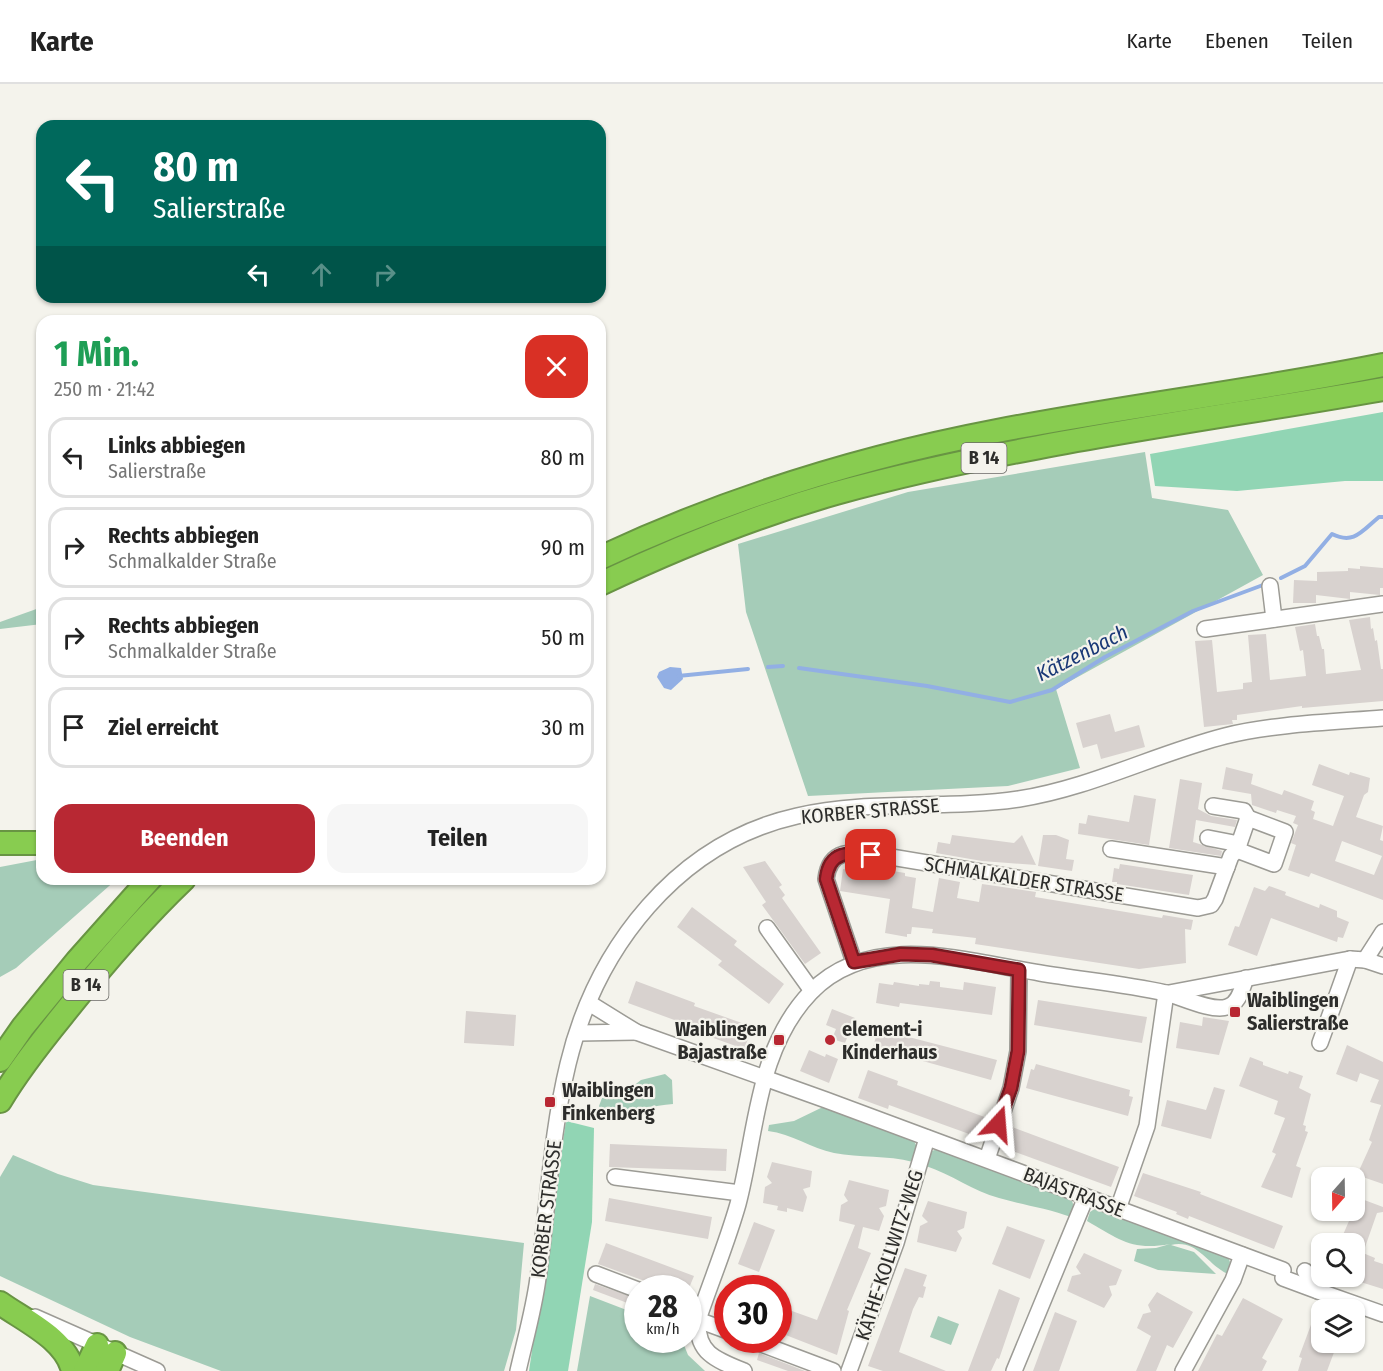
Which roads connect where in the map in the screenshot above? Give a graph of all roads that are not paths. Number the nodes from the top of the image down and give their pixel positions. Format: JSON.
{"nodes":[{"id":1,"x":1383,"y":365,"type":"edge"},
{"id":2,"x":1383,"y":389,"type":"edge"},
{"id":3,"x":606,"y":556,"type":"edge"},
{"id":4,"x":606,"y":581,"type":"edge"},
{"id":5,"x":1270,"y":586,"type":"dead end"},
{"id":6,"x":1383,"y":604,"type":"edge"},
{"id":7,"x":1274,"y":619,"type":"junction"},
{"id":8,"x":1205,"y":629,"type":"dead end"},
{"id":9,"x":1383,"y":718,"type":"edge"},
{"id":10,"x":1213,"y":806,"type":"dead end"},
{"id":11,"x":1248,"y":818,"type":"junction"},
{"id":12,"x":1208,"y":838,"type":"dead end"},
{"id":13,"x":0,"y":843,"type":"edge"},
{"id":14,"x":36,"y":843,"type":"edge"},
{"id":15,"x":1238,"y":847,"type":"junction"},
{"id":16,"x":1111,"y":849,"type":"dead end"},
{"id":17,"x":1227,"y":867,"type":"junction"},
{"id":18,"x":145,"y":885,"type":"edge"},
{"id":19,"x":178,"y":885,"type":"edge"},
{"id":20,"x":767,"y":928,"type":"dead end"},
{"id":21,"x":1383,"y":932,"type":"edge"},
{"id":22,"x":1358,"y":960,"type":"junction"},
{"id":23,"x":854,"y":962,"type":"junction"},
{"id":24,"x":1383,"y":966,"type":"edge"},
{"id":25,"x":1019,"y":970,"type":"junction"},
{"id":26,"x":1246,"y":978,"type":"junction"},
{"id":27,"x":812,"y":991,"type":"junction"},
{"id":28,"x":1166,"y":993,"type":"junction"},
{"id":29,"x":589,"y":1003,"type":"junction"},
{"id":30,"x":636,"y":1032,"type":"junction"},
{"id":31,"x":578,"y":1033,"type":"junction"},
{"id":32,"x":1320,"y":1043,"type":"dead end"},
{"id":33,"x":0,"y":1060,"type":"edge"},
{"id":34,"x":763,"y":1078,"type":"junction"},
{"id":35,"x":0,"y":1101,"type":"edge"},
{"id":36,"x":927,"y":1138,"type":"junction"},
{"id":37,"x":987,"y":1159,"type":"junction"},
{"id":38,"x":615,"y":1177,"type":"dead end"},
{"id":39,"x":740,"y":1193,"type":"junction"},
{"id":40,"x":1086,"y":1197,"type":"junction"},
{"id":41,"x":1118,"y":1209,"type":"junction"},
{"id":42,"x":1242,"y":1255,"type":"junction"},
{"id":43,"x":1305,"y":1271,"type":"dead end"},
{"id":44,"x":596,"y":1274,"type":"dead end"},
{"id":45,"x":624,"y":1285,"type":"edge"},
{"id":46,"x":1318,"y":1291,"type":"junction"},
{"id":47,"x":702,"y":1299,"type":"edge"},
{"id":48,"x":0,"y":1302,"type":"edge"},
{"id":49,"x":1383,"y":1314,"type":"edge"},
{"id":50,"x":702,"y":1344,"type":"edge"},
{"id":51,"x":785,"y":1353,"type":"edge"},
{"id":52,"x":106,"y":1356,"type":"edge"},
{"id":53,"x":73,"y":1371,"type":"edge"},
{"id":54,"x":85,"y":1371,"type":"edge"},
{"id":55,"x":157,"y":1371,"type":"edge"},
{"id":56,"x":518,"y":1371,"type":"edge"},
{"id":57,"x":744,"y":1371,"type":"edge"},
{"id":58,"x":833,"y":1371,"type":"edge"},
{"id":59,"x":849,"y":1371,"type":"edge"},
{"id":60,"x":1014,"y":1371,"type":"edge"},
{"id":61,"x":1183,"y":1371,"type":"edge"}],
"edges":[{"from":1,"to":3,"type":"highway","number":"B 14"},
{"from":2,"to":4,"type":"highway","number":"B 14"},
{"from":5,"to":7,"type":"street"},
{"from":6,"to":7,"type":"street"},
{"from":7,"to":8,"type":"street"},
{"from":9,"to":29,"type":"street","name":"KORBER STRASSE"},
{"from":10,"to":11,"type":"street"},
{"from":11,"to":15,"type":"street","name":"SCHMALKALDER STRASSE"},
{"from":11,"to":15,"type":"street"},
{"from":12,"to":15,"type":"street"},
{"from":13,"to":14,"type":"highway"},
{"from":15,"to":17,"type":"street","name":"SCHMALKALDER STRASSE"},
{"from":16,"to":17,"type":"street"},
{"from":17,"to":23,"type":"street","name":"SCHMALKALDER STRASSE"},
{"from":18,"to":33,"type":"highway","number":"B 14"},
{"from":19,"to":35,"type":"highway","number":"B 14"},
{"from":20,"to":27,"type":"street"},
{"from":21,"to":22,"type":"street"},
{"from":22,"to":24,"type":"street"},
{"from":22,"to":26,"type":"street"},
{"from":22,"to":32,"type":"street"},
{"from":23,"to":25,"type":"street"},
{"from":23,"to":27,"type":"street"},
{"from":25,"to":28,"type":"street"},
{"from":25,"to":37,"type":"street"},
{"from":26,"to":28,"type":"street"},
{"from":26,"to":28,"type":"street"},
{"from":27,"to":34,"type":"street"},
{"from":28,"to":41,"type":"street"},
{"from":29,"to":30,"type":"street"},
{"from":29,"to":31,"type":"street","name":"KORBER STRASSE"},
{"from":30,"to":31,"type":"street"},
{"from":30,"to":34,"type":"street","name":"BAJASTRASSE"},
{"from":31,"to":56,"type":"street","name":"KORBER STRASSE"},
{"from":34,"to":36,"type":"street","name":"BAJASTRASSE"},
{"from":34,"to":39,"type":"street"},
{"from":36,"to":37,"type":"street","name":"BAJASTRASSE"},
{"from":36,"to":59,"type":"street","name":"KÄTHE-KOLLWITZ-WEG"},
{"from":37,"to":40,"type":"street","name":"BAJASTRASSE"},
{"from":38,"to":39,"type":"street"},
{"from":39,"to":47,"type":"street"},
{"from":40,"to":41,"type":"street","name":"BAJASTRASSE"},
{"from":40,"to":60,"type":"street"},
{"from":41,"to":42,"type":"street","name":"BAJASTRASSE"},
{"from":42,"to":46,"type":"street","name":"BAJASTRASSE"},
{"from":42,"to":61,"type":"street"},
{"from":43,"to":46,"type":"street"},
{"from":44,"to":45,"type":"street"},
{"from":46,"to":49,"type":"street","name":"BAJASTRASSE"},
{"from":48,"to":52,"type":"street"},
{"from":48,"to":53,"type":"highway"},
{"from":50,"to":57,"type":"street"},
{"from":51,"to":58,"type":"street"},
{"from":52,"to":54,"type":"highway"},
{"from":52,"to":55,"type":"street"}]}
